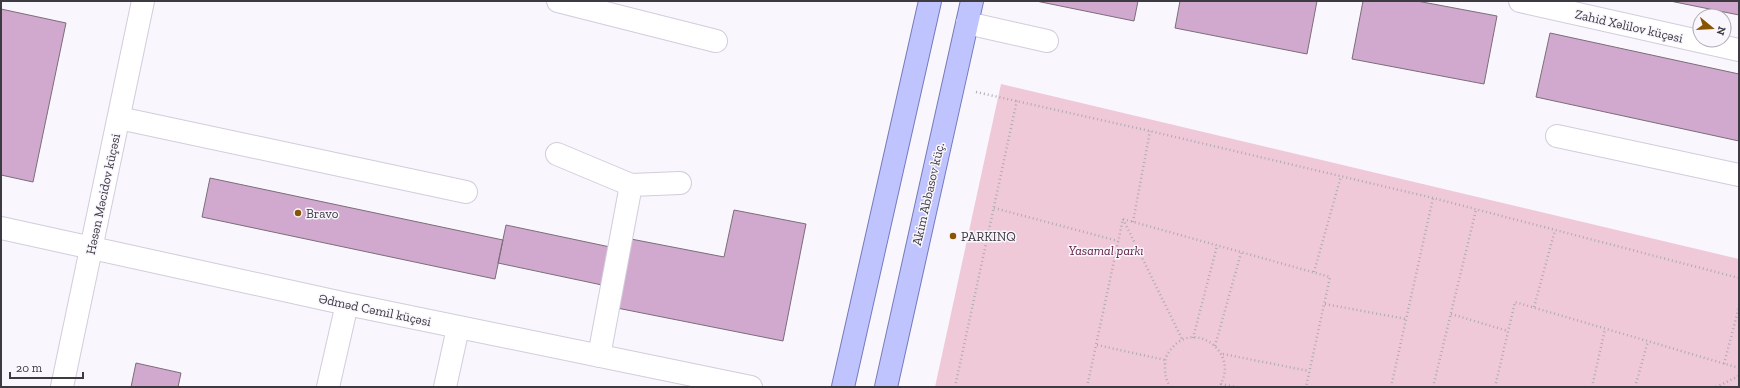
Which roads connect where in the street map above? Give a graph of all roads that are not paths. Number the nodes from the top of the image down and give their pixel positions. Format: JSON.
{"nodes":[{"id":1,"x":143,"y":1,"type":"edge"},
{"id":2,"x":558,"y":1,"type":"edge"},
{"id":3,"x":930,"y":1,"type":"edge"},
{"id":4,"x":972,"y":1,"type":"edge"},
{"id":5,"x":1520,"y":1,"type":"edge"},
{"id":6,"x":967,"y":23,"type":"junction"},
{"id":7,"x":716,"y":41,"type":"dead end"},
{"id":8,"x":1047,"y":41,"type":"dead end"},
{"id":9,"x":1739,"y":50,"type":"edge"},
{"id":10,"x":119,"y":118,"type":"junction"},
{"id":11,"x":1558,"y":136,"type":"dead end"},
{"id":12,"x":557,"y":154,"type":"dead end"},
{"id":13,"x":1739,"y":175,"type":"edge"},
{"id":14,"x":680,"y":183,"type":"dead end"},
{"id":15,"x":631,"y":185,"type":"junction"},
{"id":16,"x":466,"y":192,"type":"dead end"},
{"id":17,"x":1,"y":228,"type":"edge"},
{"id":18,"x":92,"y":247,"type":"junction"},
{"id":19,"x":347,"y":304,"type":"junction"},
{"id":20,"x":458,"y":328,"type":"junction"},
{"id":21,"x":599,"y":356,"type":"junction"},
{"id":22,"x":62,"y":387,"type":"edge"},
{"id":23,"x":328,"y":387,"type":"edge"},
{"id":24,"x":445,"y":387,"type":"edge"},
{"id":25,"x":751,"y":387,"type":"edge"},
{"id":26,"x":843,"y":387,"type":"edge"},
{"id":27,"x":886,"y":387,"type":"edge"}],
"edges":[{"from":1,"to":10,"type":"street","name":"Həsən Məcidov küçəsi"},
{"from":2,"to":7,"type":"street"},
{"from":3,"to":26,"type":"main road"},
{"from":4,"to":6,"type":"main road","name":"Akim Abbasov küç."},
{"from":5,"to":9,"type":"street","name":"Zahid Xəlilov küçəsi"},
{"from":6,"to":8,"type":"street"},
{"from":6,"to":27,"type":"main road","name":"Akim Abbasov küç."},
{"from":10,"to":16,"type":"street"},
{"from":10,"to":18,"type":"street","name":"Həsən Məcidov küçəsi"},
{"from":11,"to":13,"type":"street"},
{"from":12,"to":15,"type":"street"},
{"from":14,"to":15,"type":"street"},
{"from":15,"to":21,"type":"street"},
{"from":17,"to":18,"type":"street","name":"Ədməd Cəmil küçəsi"},
{"from":18,"to":19,"type":"street","name":"Ədməd Cəmil küçəsi"},
{"from":18,"to":22,"type":"street","name":"Həsən Məcidov küçəsi"},
{"from":19,"to":20,"type":"street","name":"Ədməd Cəmil küçəsi"},
{"from":19,"to":23,"type":"street"},
{"from":20,"to":21,"type":"street","name":"Ədməd Cəmil küçəsi"},
{"from":20,"to":24,"type":"street"},
{"from":21,"to":25,"type":"street","name":"Ədməd Cəmil küçəsi"}]}
